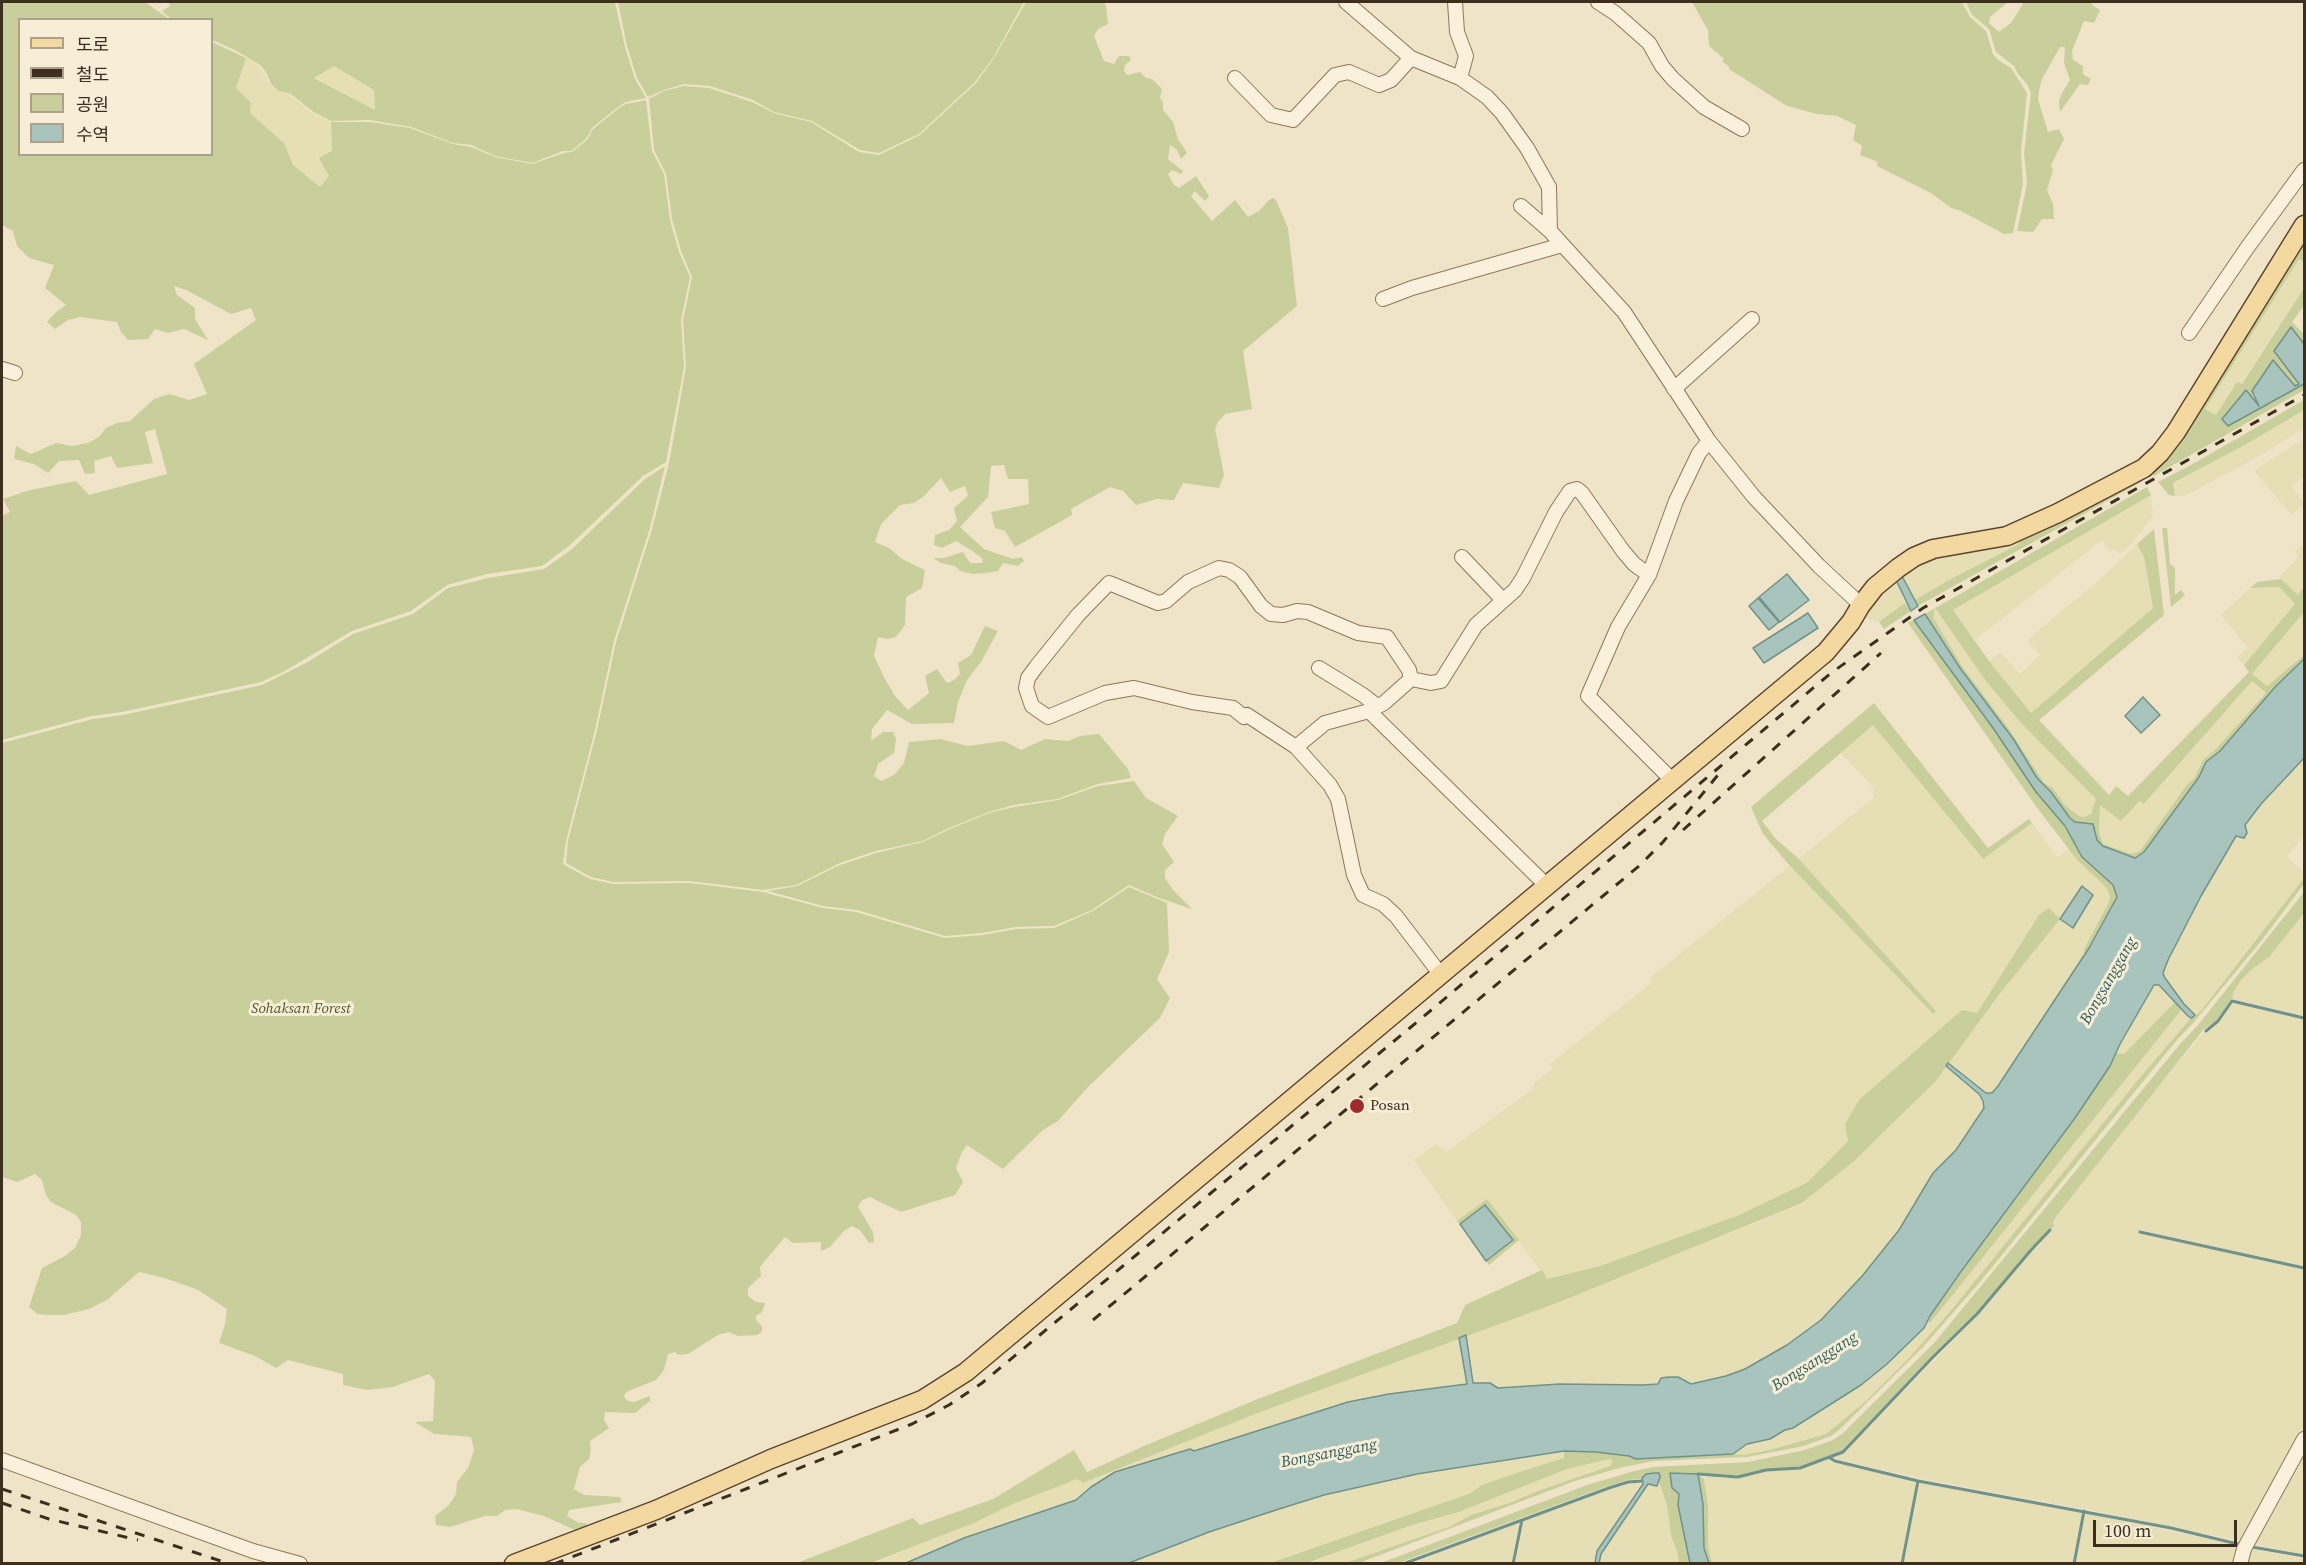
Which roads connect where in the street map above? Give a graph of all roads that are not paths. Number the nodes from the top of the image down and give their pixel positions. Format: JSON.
{"nodes":[{"id":1,"x":1346,"y":2,"type":"edge"},
{"id":2,"x":1455,"y":2,"type":"edge"},
{"id":3,"x":1598,"y":2,"type":"edge"},
{"id":4,"x":1411,"y":58,"type":"junction"},
{"id":5,"x":1235,"y":78,"type":"dead end"},
{"id":6,"x":1461,"y":78,"type":"junction"},
{"id":7,"x":1742,"y":129,"type":"dead end"},
{"id":8,"x":2304,"y":170,"type":"edge"},
{"id":9,"x":1521,"y":206,"type":"dead end"},
{"id":10,"x":1550,"y":231,"type":"junction"},
{"id":11,"x":2303,"y":233,"type":"edge"},
{"id":12,"x":1562,"y":245,"type":"junction"},
{"id":13,"x":1383,"y":299,"type":"dead end"},
{"id":14,"x":1752,"y":319,"type":"dead end"},
{"id":15,"x":2189,"y":333,"type":"dead end"},
{"id":16,"x":1674,"y":389,"type":"junction"},
{"id":17,"x":1709,"y":441,"type":"junction"},
{"id":18,"x":1462,"y":557,"type":"dead end"},
{"id":19,"x":1649,"y":575,"type":"junction"},
{"id":20,"x":1502,"y":599,"type":"junction"},
{"id":21,"x":1861,"y":605,"type":"junction"},
{"id":22,"x":1319,"y":668,"type":"dead end"},
{"id":23,"x":1411,"y":679,"type":"junction"},
{"id":24,"x":1373,"y":709,"type":"junction"},
{"id":25,"x":1296,"y":747,"type":"junction"},
{"id":26,"x":1673,"y":781,"type":"junction"},
{"id":27,"x":1547,"y":886,"type":"junction"},
{"id":28,"x":1441,"y":975,"type":"junction"},
{"id":29,"x":2304,"y":1439,"type":"edge"},
{"id":30,"x":2,"y":1460,"type":"edge"},
{"id":31,"x":300,"y":1563,"type":"edge"},
{"id":32,"x":514,"y":1563,"type":"edge"},
{"id":33,"x":2240,"y":1563,"type":"edge"}],
"edges":[{"from":1,"to":4,"type":"street"},
{"from":2,"to":6,"type":"street"},
{"from":3,"to":7,"type":"street"},
{"from":4,"to":5,"type":"street"},
{"from":4,"to":6,"type":"street"},
{"from":6,"to":10,"type":"street"},
{"from":8,"to":15,"type":"street"},
{"from":9,"to":10,"type":"street"},
{"from":10,"to":12,"type":"street"},
{"from":11,"to":21,"type":"main road"},
{"from":12,"to":13,"type":"street"},
{"from":12,"to":16,"type":"street"},
{"from":14,"to":16,"type":"street"},
{"from":16,"to":17,"type":"street"},
{"from":17,"to":19,"type":"street"},
{"from":17,"to":21,"type":"street"},
{"from":18,"to":20,"type":"street"},
{"from":19,"to":20,"type":"street"},
{"from":19,"to":26,"type":"street"},
{"from":20,"to":23,"type":"street"},
{"from":21,"to":26,"type":"main road"},
{"from":22,"to":24,"type":"street"},
{"from":23,"to":24,"type":"street"},
{"from":23,"to":25,"type":"street"},
{"from":24,"to":25,"type":"street"},
{"from":24,"to":27,"type":"street"},
{"from":25,"to":28,"type":"street"},
{"from":26,"to":27,"type":"main road"},
{"from":27,"to":28,"type":"main road"},
{"from":28,"to":32,"type":"main road"},
{"from":29,"to":33,"type":"street"},
{"from":30,"to":31,"type":"street"}]}
